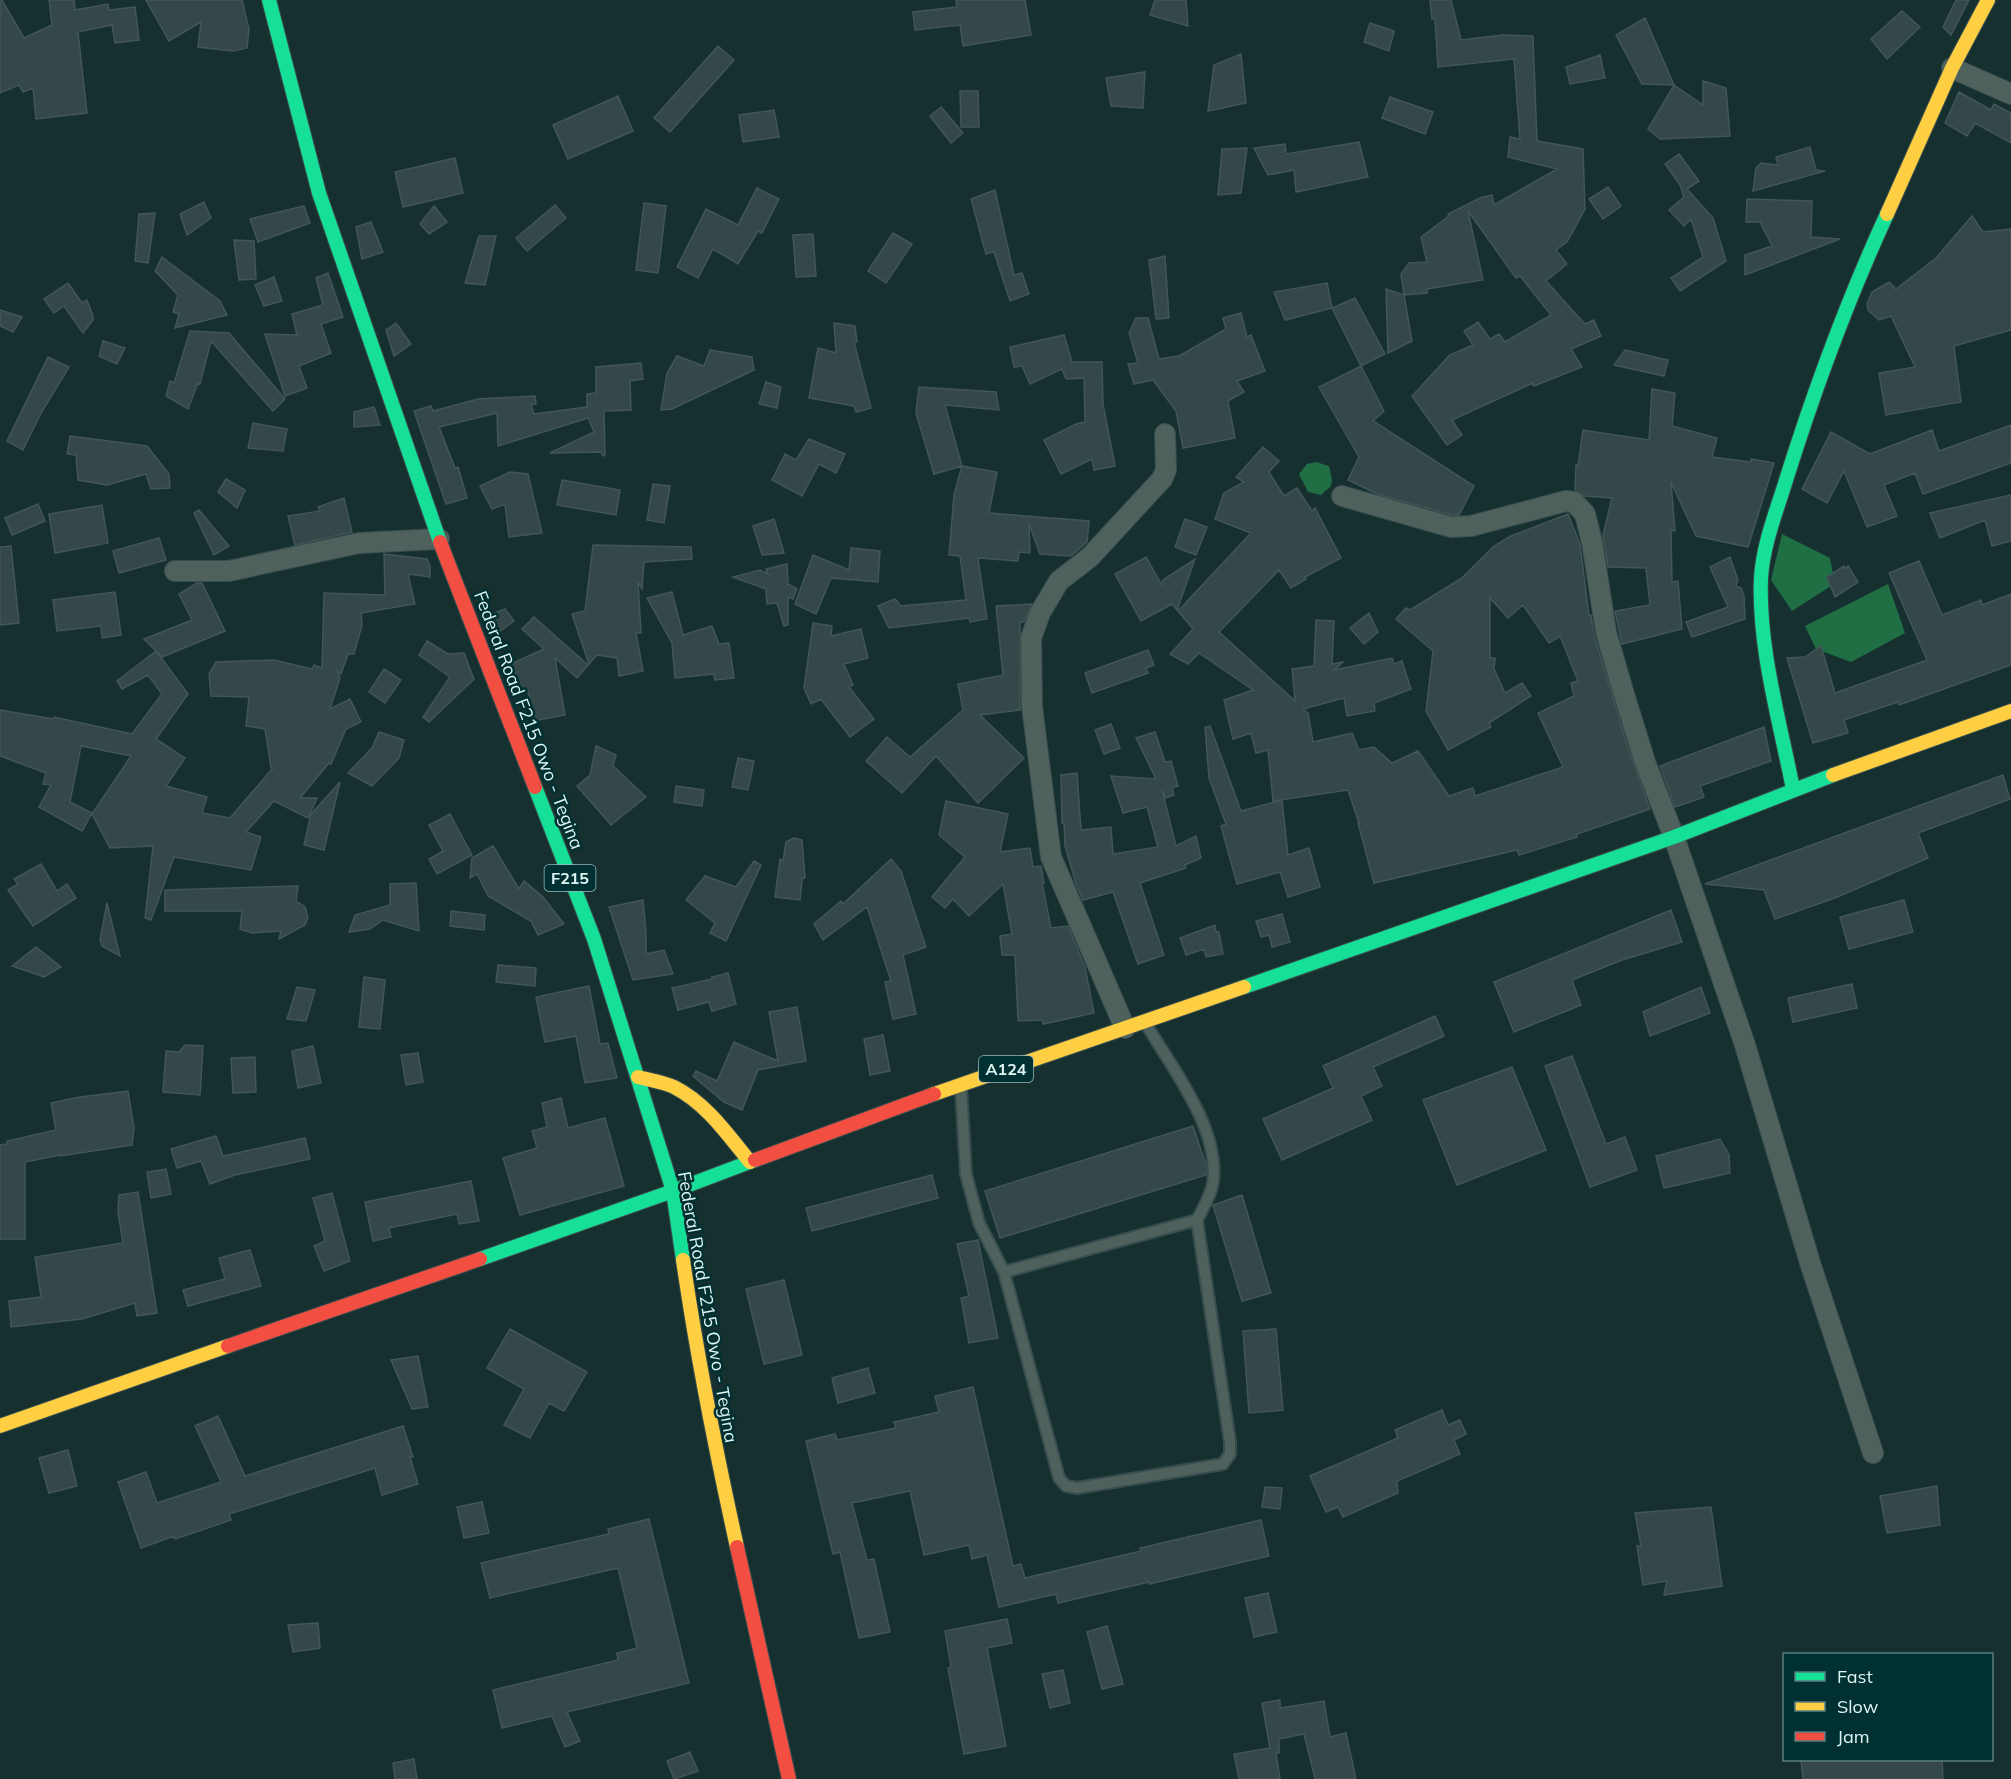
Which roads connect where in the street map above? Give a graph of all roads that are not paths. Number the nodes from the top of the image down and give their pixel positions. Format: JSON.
{"nodes":[{"id":1,"x":269,"y":0,"type":"edge"},
{"id":2,"x":1988,"y":0,"type":"edge"},
{"id":3,"x":1952,"y":68,"type":"junction"},
{"id":4,"x":2011,"y":94,"type":"edge"},
{"id":5,"x":1165,"y":434,"type":"dead end"},
{"id":6,"x":1342,"y":496,"type":"dead end"},
{"id":7,"x":439,"y":540,"type":"junction"},
{"id":8,"x":175,"y":571,"type":"dead end"},
{"id":9,"x":2011,"y":711,"type":"edge"},
{"id":10,"x":1793,"y":789,"type":"junction"},
{"id":11,"x":1674,"y":837,"type":"junction"},
{"id":12,"x":1144,"y":1021,"type":"junction"},
{"id":13,"x":1125,"y":1028,"type":"junction"},
{"id":14,"x":638,"y":1077,"type":"junction"},
{"id":15,"x":960,"y":1085,"type":"junction"},
{"id":16,"x":750,"y":1162,"type":"junction"},
{"id":17,"x":673,"y":1191,"type":"junction"},
{"id":18,"x":1197,"y":1220,"type":"junction"},
{"id":19,"x":1004,"y":1272,"type":"junction"},
{"id":20,"x":0,"y":1426,"type":"edge"},
{"id":21,"x":1873,"y":1453,"type":"dead end"},
{"id":22,"x":789,"y":1779,"type":"edge"}],
"edges":[{"from":1,"to":7,"type":"main road","name":"Federal Road F215 Owo - Tegina","number":"F215"},
{"from":2,"to":3,"type":"main road"},
{"from":3,"to":4,"type":"street"},
{"from":3,"to":10,"type":"main road"},
{"from":5,"to":13,"type":"street"},
{"from":6,"to":11,"type":"street"},
{"from":7,"to":8,"type":"street"},
{"from":7,"to":14,"type":"main road","name":"Federal Road F215 Owo - Tegina","number":"F215"},
{"from":9,"to":10,"type":"main road","number":"A124"},
{"from":10,"to":11,"type":"main road","number":"A124"},
{"from":11,"to":12,"type":"main road","number":"A124"},
{"from":11,"to":21,"type":"street"},
{"from":12,"to":13,"type":"main road","number":"A124"},
{"from":12,"to":18,"type":"lane"},
{"from":13,"to":15,"type":"main road","number":"A124"},
{"from":14,"to":16,"type":"main road"},
{"from":14,"to":17,"type":"main road","name":"Federal Road F215 Owo - Tegina","number":"F215"},
{"from":15,"to":16,"type":"main road","number":"A124"},
{"from":15,"to":19,"type":"lane"},
{"from":16,"to":17,"type":"main road","number":"A124"},
{"from":17,"to":20,"type":"main road","number":"A124"},
{"from":17,"to":22,"type":"main road","name":"Federal Road F215 Owo - Tegina","number":"F215"},
{"from":18,"to":19,"type":"lane"},
{"from":18,"to":19,"type":"lane"}]}
